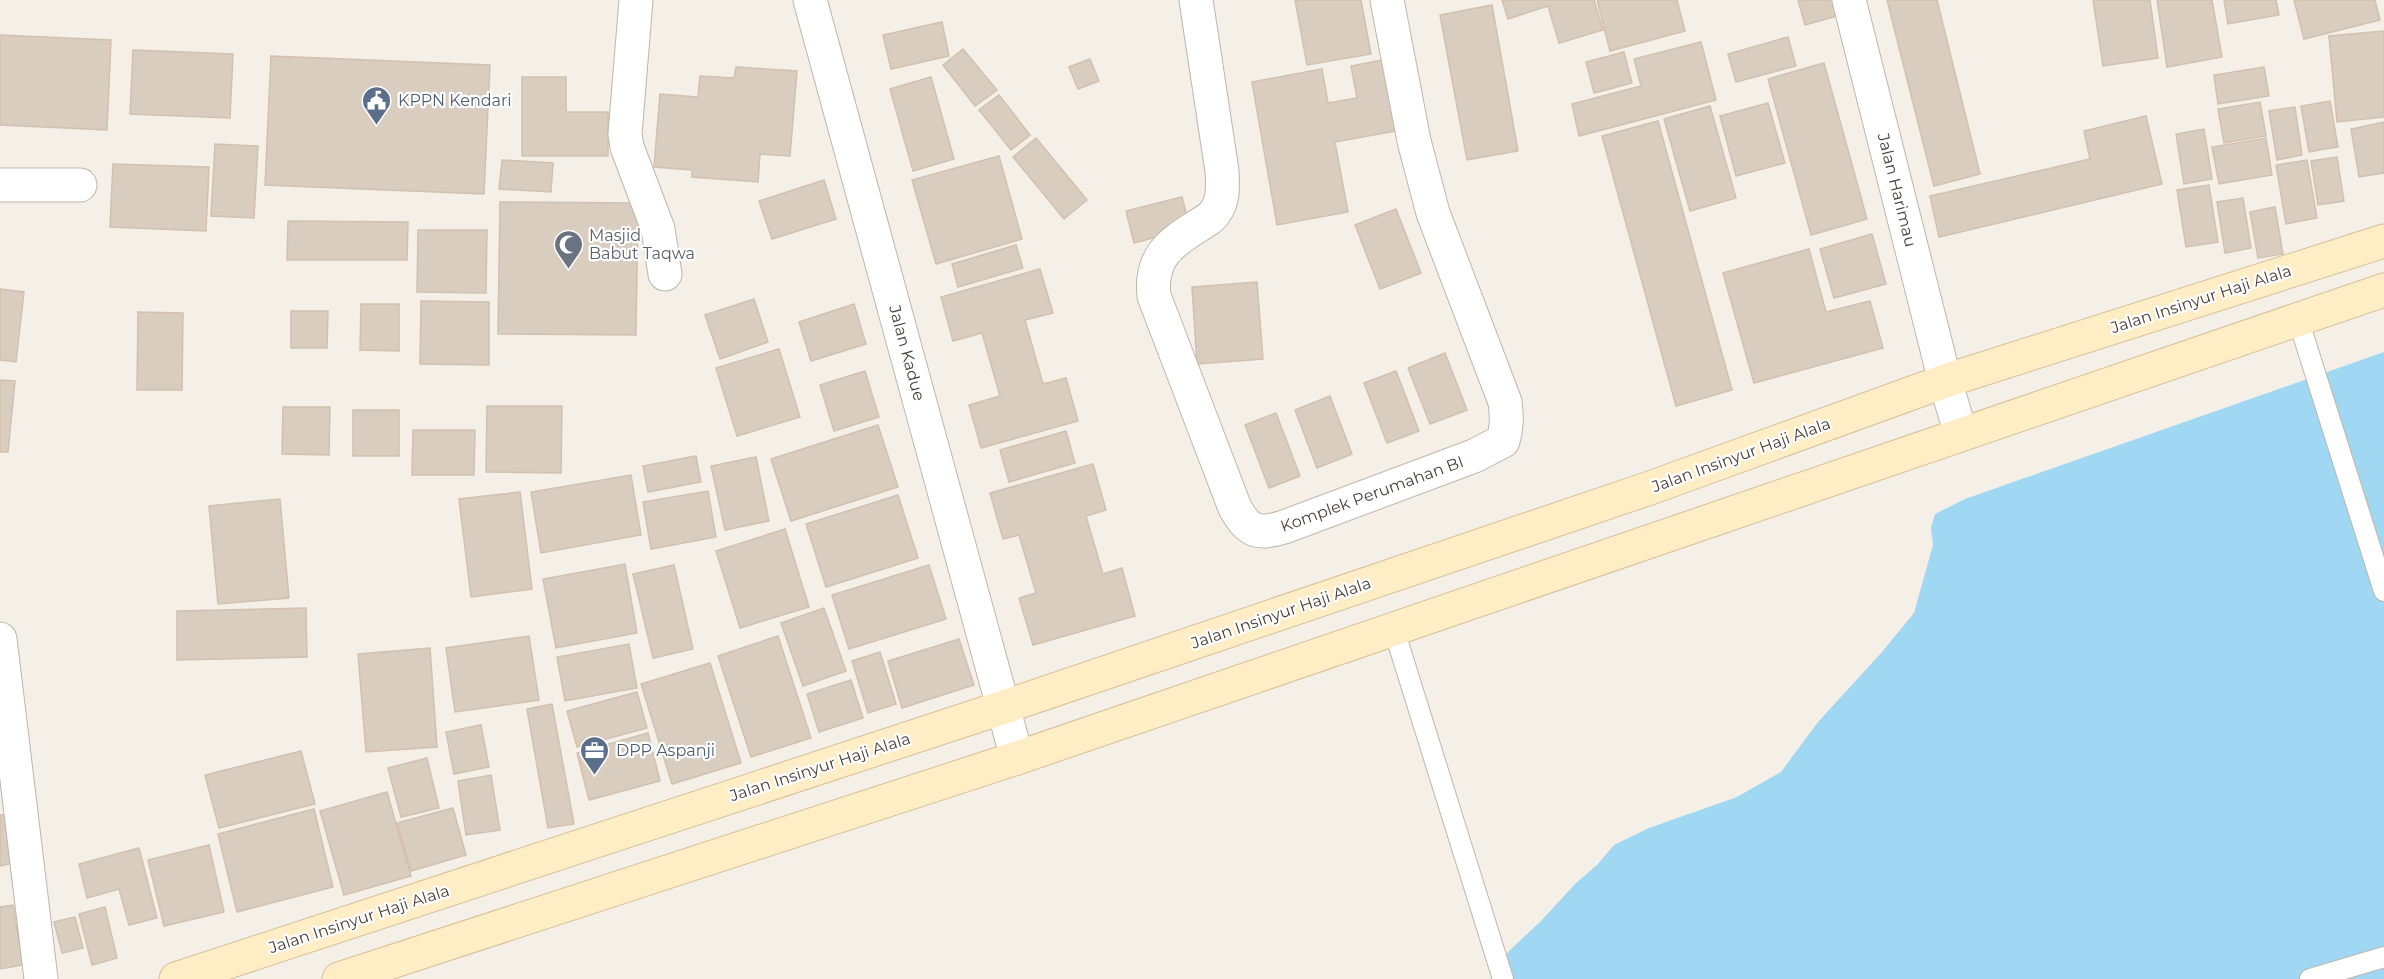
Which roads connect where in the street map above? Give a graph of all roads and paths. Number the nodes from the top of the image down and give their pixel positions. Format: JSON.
{"nodes":[{"id":1,"x":636,"y":0,"type":"edge"},
{"id":2,"x":810,"y":0,"type":"edge"},
{"id":3,"x":1196,"y":0,"type":"edge"},
{"id":4,"x":1387,"y":0,"type":"edge"},
{"id":5,"x":1850,"y":0,"type":"edge"},
{"id":6,"x":0,"y":185,"type":"edge"},
{"id":7,"x":80,"y":186,"type":"dead end"},
{"id":8,"x":2384,"y":241,"type":"edge"},
{"id":9,"x":665,"y":274,"type":"dead end"},
{"id":10,"x":2384,"y":290,"type":"edge"},
{"id":11,"x":2298,"y":319,"type":"junction"},
{"id":12,"x":1945,"y":381,"type":"junction"},
{"id":13,"x":1961,"y":434,"type":"junction"},
{"id":14,"x":2384,"y":591,"type":"edge"},
{"id":15,"x":1394,"y":630,"type":"junction"},
{"id":16,"x":0,"y":639,"type":"edge"},
{"id":17,"x":1004,"y":706,"type":"junction"},
{"id":18,"x":1017,"y":758,"type":"junction"},
{"id":19,"x":2384,"y":957,"type":"edge"},
{"id":20,"x":41,"y":979,"type":"edge"},
{"id":21,"x":176,"y":979,"type":"edge"},
{"id":22,"x":339,"y":979,"type":"edge"},
{"id":23,"x":1503,"y":979,"type":"edge"},
{"id":24,"x":2310,"y":979,"type":"edge"}],
"edges":[{"from":1,"to":9,"type":"street"},
{"from":2,"to":17,"type":"street","name":"Jalan Kadue"},
{"from":3,"to":4,"type":"street","name":"Komplek Perumahan BI"},
{"from":5,"to":12,"type":"street","name":"Jalan Harimau"},
{"from":6,"to":7,"type":"street"},
{"from":8,"to":12,"type":"main road","name":"Jalan Insinyur Haji Alala"},
{"from":10,"to":11,"type":"main road"},
{"from":11,"to":13,"type":"main road"},
{"from":11,"to":14,"type":"lane"},
{"from":12,"to":13,"type":"street","name":"Jalan Harimau"},
{"from":12,"to":17,"type":"main road","name":"Jalan Insinyur Haji Alala"},
{"from":13,"to":15,"type":"main road"},
{"from":15,"to":18,"type":"main road"},
{"from":15,"to":23,"type":"lane"},
{"from":16,"to":20,"type":"street"},
{"from":17,"to":18,"type":"street","name":"Jalan Kadue"},
{"from":17,"to":21,"type":"main road","name":"Jalan Insinyur Haji Alala"},
{"from":18,"to":22,"type":"main road"},
{"from":19,"to":24,"type":"lane"}]}
